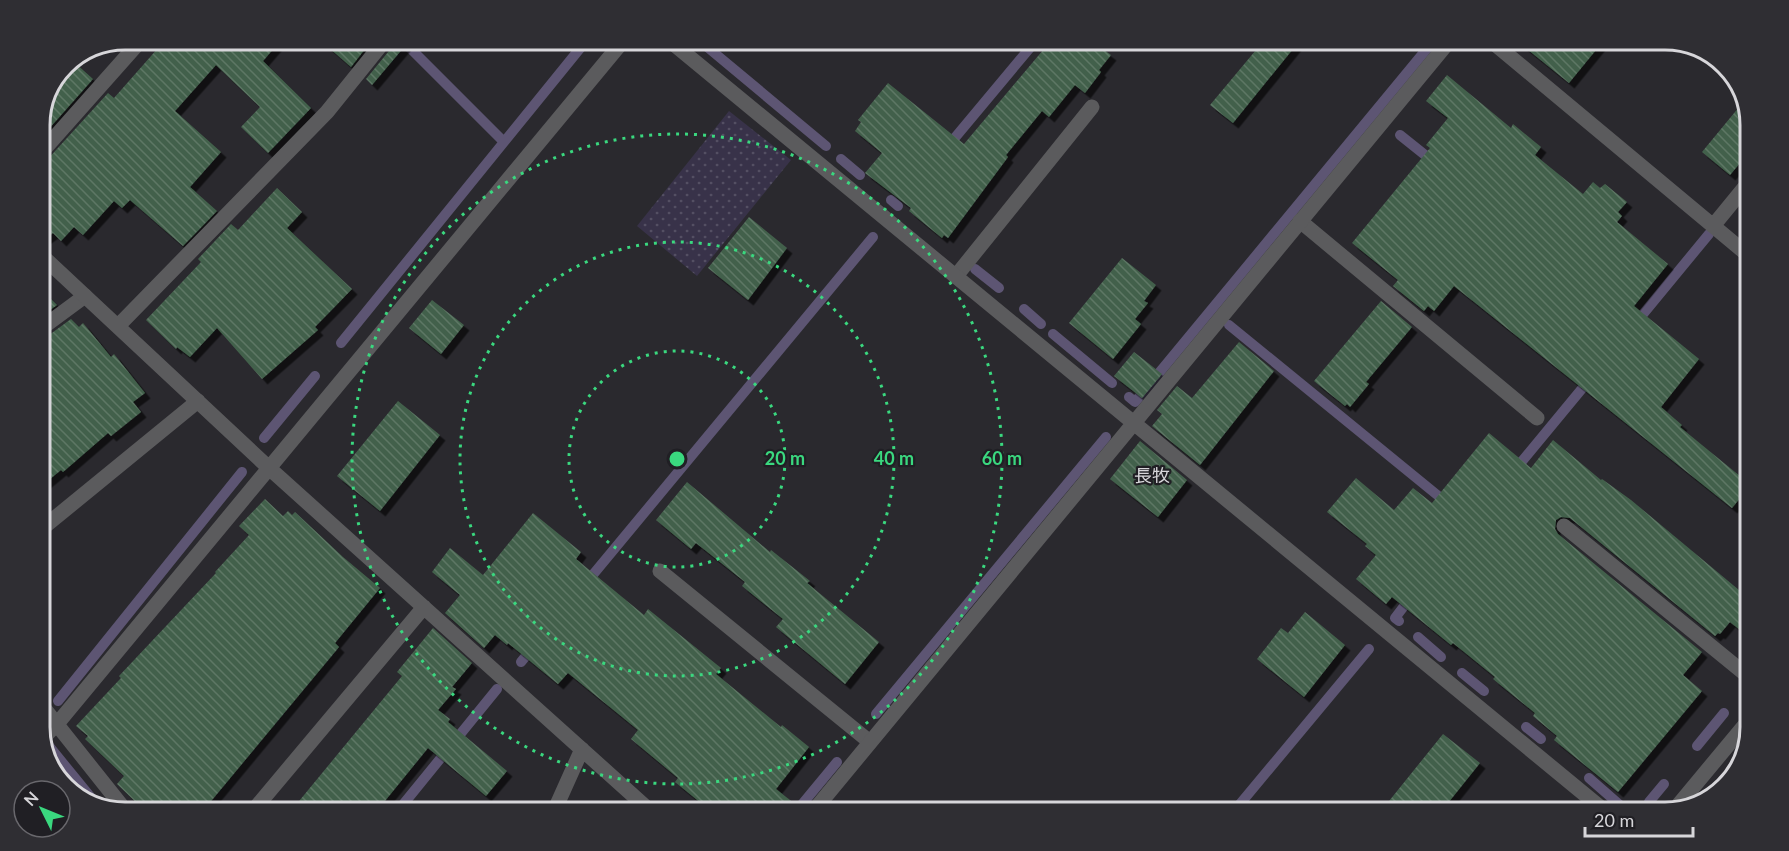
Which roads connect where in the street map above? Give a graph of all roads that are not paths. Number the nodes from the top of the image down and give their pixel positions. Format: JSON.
{"nodes":[{"id":1,"x":132,"y":50,"type":"edge"},
{"id":2,"x":377,"y":50,"type":"edge"},
{"id":3,"x":616,"y":50,"type":"edge"},
{"id":4,"x":681,"y":50,"type":"edge"},
{"id":5,"x":1442,"y":50,"type":"edge"},
{"id":6,"x":1502,"y":50,"type":"edge"},
{"id":7,"x":1092,"y":107,"type":"dead end"},
{"id":8,"x":50,"y":143,"type":"edge"},
{"id":9,"x":1739,"y":194,"type":"edge"},
{"id":10,"x":1300,"y":220,"type":"junction"},
{"id":11,"x":1713,"y":226,"type":"junction"},
{"id":12,"x":1739,"y":248,"type":"edge"},
{"id":13,"x":50,"y":263,"type":"edge"},
{"id":14,"x":956,"y":276,"type":"junction"},
{"id":15,"x":85,"y":296,"type":"junction"},
{"id":16,"x":50,"y":322,"type":"edge"},
{"id":17,"x":118,"y":326,"type":"junction"},
{"id":18,"x":198,"y":401,"type":"junction"},
{"id":19,"x":1537,"y":418,"type":"dead end"},
{"id":20,"x":1133,"y":422,"type":"junction"},
{"id":21,"x":269,"y":468,"type":"junction"},
{"id":22,"x":50,"y":522,"type":"edge"},
{"id":23,"x":1564,"y":526,"type":"dead end"},
{"id":24,"x":660,"y":571,"type":"dead end"},
{"id":25,"x":424,"y":607,"type":"junction"},
{"id":26,"x":1740,"y":670,"type":"edge"},
{"id":27,"x":50,"y":731,"type":"edge"},
{"id":28,"x":1739,"y":732,"type":"edge"},
{"id":29,"x":870,"y":742,"type":"junction"},
{"id":30,"x":582,"y":749,"type":"junction"},
{"id":31,"x":1683,"y":799,"type":"edge"},
{"id":32,"x":116,"y":801,"type":"edge"},
{"id":33,"x":260,"y":802,"type":"edge"},
{"id":34,"x":558,"y":802,"type":"edge"},
{"id":35,"x":640,"y":802,"type":"edge"},
{"id":36,"x":821,"y":802,"type":"edge"},
{"id":37,"x":1594,"y":802,"type":"edge"}],
"edges":[{"from":1,"to":8,"type":"street"},
{"from":2,"to":17,"type":"street"},
{"from":3,"to":21,"type":"street"},
{"from":4,"to":14,"type":"street"},
{"from":5,"to":10,"type":"street"},
{"from":6,"to":11,"type":"street"},
{"from":7,"to":14,"type":"street"},
{"from":9,"to":11,"type":"street"},
{"from":10,"to":19,"type":"street"},
{"from":10,"to":20,"type":"street"},
{"from":11,"to":12,"type":"street"},
{"from":13,"to":15,"type":"street"},
{"from":14,"to":20,"type":"street"},
{"from":15,"to":16,"type":"street"},
{"from":15,"to":17,"type":"street"},
{"from":17,"to":18,"type":"street"},
{"from":18,"to":21,"type":"street"},
{"from":18,"to":22,"type":"street"},
{"from":20,"to":29,"type":"street"},
{"from":20,"to":37,"type":"street"},
{"from":21,"to":25,"type":"street"},
{"from":21,"to":27,"type":"street"},
{"from":23,"to":26,"type":"street"},
{"from":24,"to":29,"type":"street"},
{"from":25,"to":30,"type":"street"},
{"from":25,"to":33,"type":"street"},
{"from":27,"to":32,"type":"street"},
{"from":28,"to":31,"type":"street"},
{"from":29,"to":36,"type":"street"},
{"from":30,"to":34,"type":"street"},
{"from":30,"to":35,"type":"street"}]}
